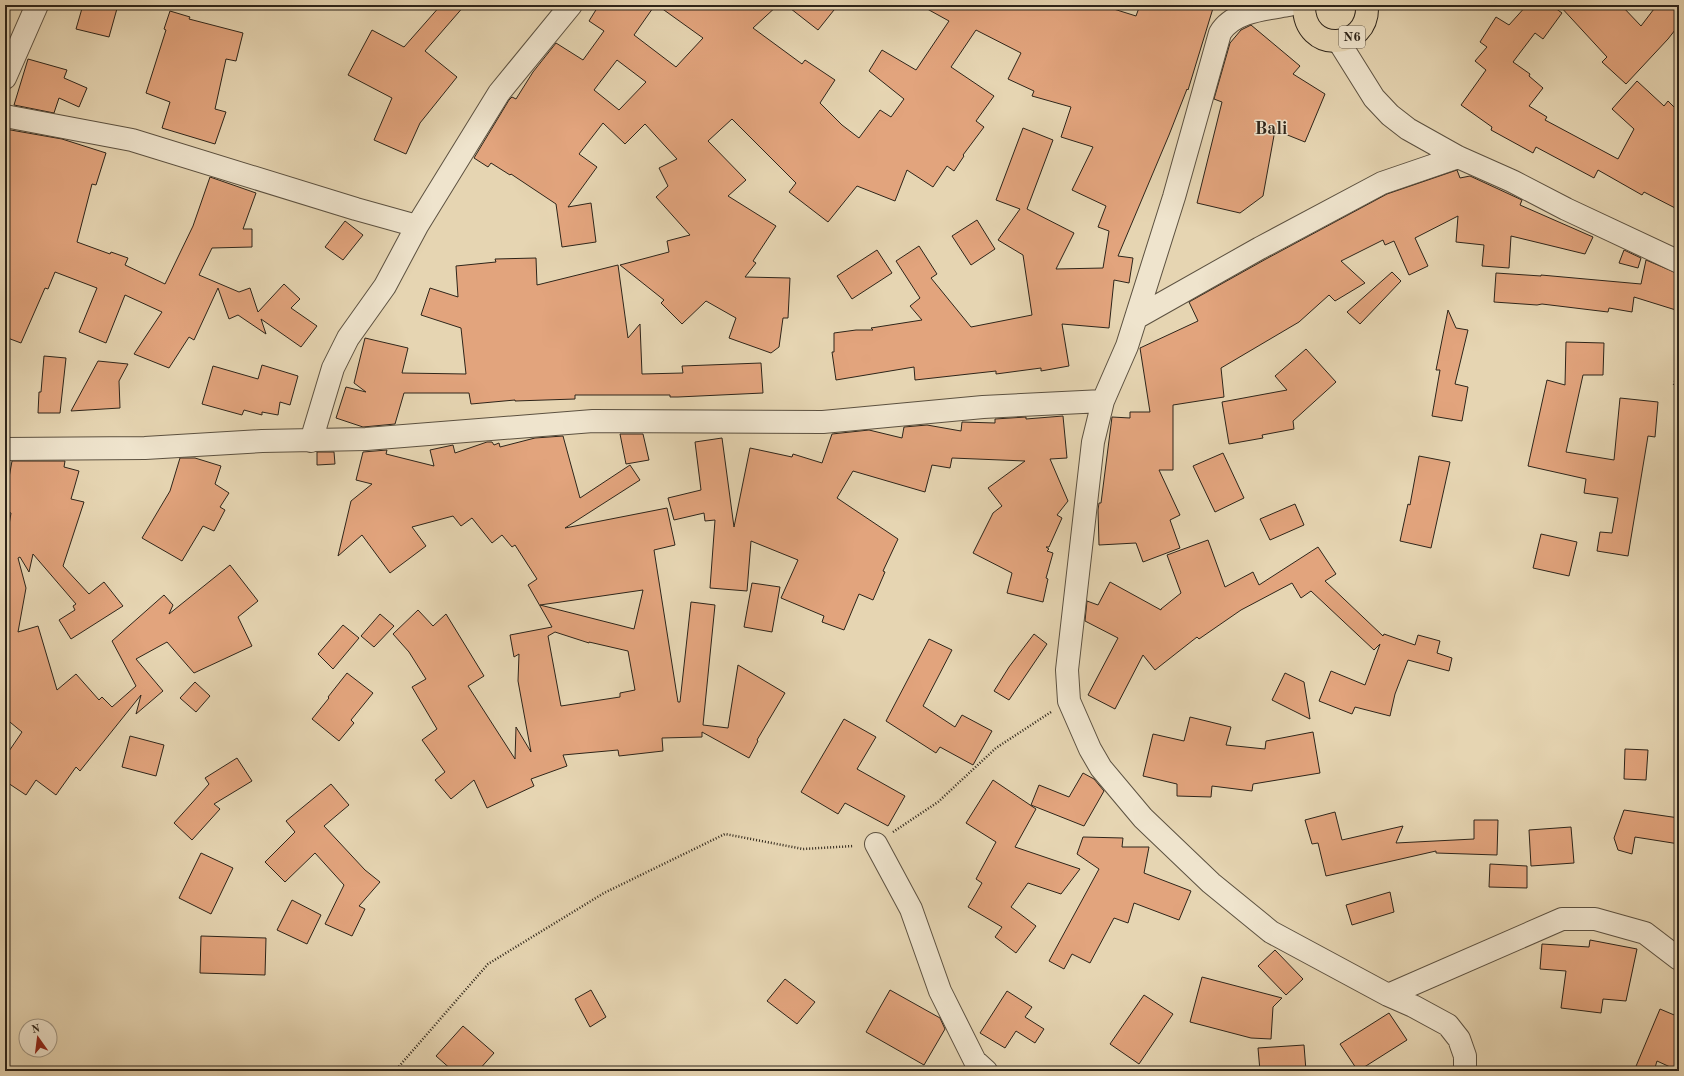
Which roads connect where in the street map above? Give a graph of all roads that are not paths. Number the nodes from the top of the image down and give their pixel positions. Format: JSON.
{"nodes":[{"id":1,"x":37,"y":5,"type":"edge"},
{"id":2,"x":571,"y":5,"type":"edge"},
{"id":3,"x":1225,"y":5,"type":"edge"},
{"id":4,"x":1289,"y":5,"type":"edge"},
{"id":5,"x":1304,"y":5,"type":"edge"},
{"id":6,"x":1370,"y":8,"type":"edge"},
{"id":7,"x":1250,"y":13,"type":"junction"},
{"id":8,"x":1340,"y":42,"type":"junction"},
{"id":9,"x":5,"y":78,"type":"edge"},
{"id":10,"x":5,"y":116,"type":"edge"},
{"id":11,"x":1458,"y":157,"type":"junction"},
{"id":12,"x":418,"y":226,"type":"junction"},
{"id":13,"x":1679,"y":262,"type":"edge"},
{"id":14,"x":1136,"y":318,"type":"junction"},
{"id":15,"x":1103,"y":401,"type":"junction"},
{"id":16,"x":310,"y":441,"type":"junction"},
{"id":17,"x":5,"y":450,"type":"edge"},
{"id":18,"x":876,"y":844,"type":"road end"},
{"id":19,"x":1679,"y":959,"type":"edge"},
{"id":20,"x":1388,"y":995,"type":"junction"},
{"id":21,"x":986,"y":1071,"type":"edge"},
{"id":22,"x":1465,"y":1071,"type":"edge"}],
"edges":[{"from":1,"to":9,"type":"street"},
{"from":2,"to":12,"type":"street"},
{"from":3,"to":7,"type":"street"},
{"from":4,"to":7,"type":"street"},
{"from":5,"to":8,"type":"highway","number":"N6"},
{"from":6,"to":8,"type":"highway","number":"N6"},
{"from":7,"to":14,"type":"street"},
{"from":8,"to":11,"type":"street"},
{"from":10,"to":12,"type":"street"},
{"from":11,"to":13,"type":"street"},
{"from":11,"to":14,"type":"street"},
{"from":12,"to":16,"type":"street"},
{"from":14,"to":15,"type":"street"},
{"from":15,"to":16,"type":"street"},
{"from":15,"to":20,"type":"street"},
{"from":16,"to":17,"type":"street"},
{"from":18,"to":21,"type":"street"},
{"from":19,"to":20,"type":"street"},
{"from":20,"to":22,"type":"street"}]}
